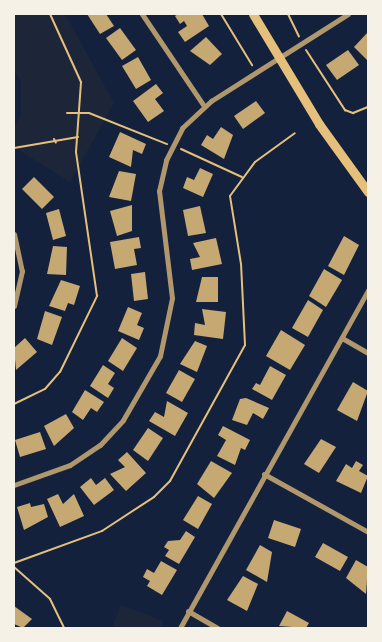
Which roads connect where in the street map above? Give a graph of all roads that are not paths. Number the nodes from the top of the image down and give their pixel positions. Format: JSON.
{"nodes":[{"id":1,"x":142,"y":14,"type":"edge"},
{"id":2,"x":253,"y":14,"type":"edge"},
{"id":3,"x":348,"y":14,"type":"edge"},
{"id":4,"x":279,"y":59,"type":"junction"},
{"id":5,"x":204,"y":106,"type":"junction"},
{"id":6,"x":368,"y":192,"type":"edge"},
{"id":7,"x":14,"y":234,"type":"edge"},
{"id":8,"x":368,"y":290,"type":"edge"},
{"id":9,"x":14,"y":306,"type":"edge"},
{"id":10,"x":342,"y":338,"type":"junction"},
{"id":11,"x":368,"y":353,"type":"edge"},
{"id":12,"x":264,"y":474,"type":"junction"},
{"id":13,"x":14,"y":485,"type":"edge"},
{"id":14,"x":368,"y":532,"type":"edge"},
{"id":15,"x":188,"y":611,"type":"junction"},
{"id":16,"x":180,"y":628,"type":"edge"},
{"id":17,"x":218,"y":628,"type":"edge"}],
"edges":[{"from":1,"to":5,"type":"street"},
{"from":2,"to":4,"type":"main road"},
{"from":3,"to":4,"type":"street"},
{"from":4,"to":5,"type":"street"},
{"from":4,"to":6,"type":"main road"},
{"from":5,"to":13,"type":"street"},
{"from":7,"to":9,"type":"street"},
{"from":8,"to":10,"type":"street"},
{"from":10,"to":11,"type":"street"},
{"from":10,"to":12,"type":"street"},
{"from":12,"to":14,"type":"street"},
{"from":12,"to":15,"type":"street"},
{"from":15,"to":16,"type":"street"},
{"from":15,"to":17,"type":"street"}]}
